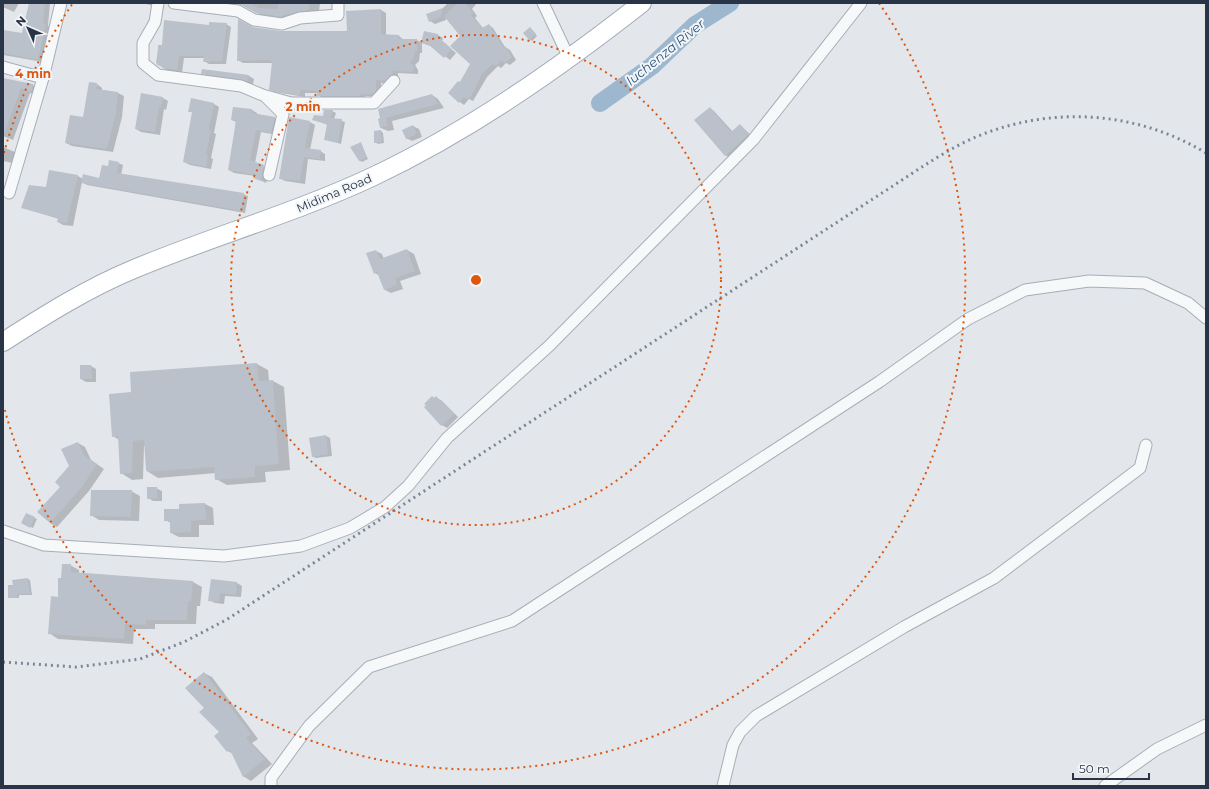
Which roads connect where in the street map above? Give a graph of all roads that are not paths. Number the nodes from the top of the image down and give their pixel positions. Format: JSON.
{"nodes":[{"id":1,"x":61,"y":3,"type":"edge"},
{"id":2,"x":158,"y":3,"type":"edge"},
{"id":3,"x":174,"y":3,"type":"edge"},
{"id":4,"x":338,"y":3,"type":"edge"},
{"id":5,"x":543,"y":3,"type":"edge"},
{"id":6,"x":642,"y":3,"type":"edge"},
{"id":7,"x":861,"y":3,"type":"edge"},
{"id":8,"x":569,"y":58,"type":"junction"},
{"id":9,"x":3,"y":67,"type":"edge"},
{"id":10,"x":43,"y":78,"type":"junction"},
{"id":11,"x":394,"y":81,"type":"dead end"},
{"id":12,"x":265,"y":96,"type":"junction"},
{"id":13,"x":269,"y":175,"type":"dead end"},
{"id":14,"x":9,"y":193,"type":"dead end"},
{"id":15,"x":1206,"y":318,"type":"edge"},
{"id":16,"x":3,"y":342,"type":"edge"},
{"id":17,"x":1146,"y":445,"type":"dead end"},
{"id":18,"x":3,"y":532,"type":"edge"},
{"id":19,"x":1206,"y":725,"type":"edge"},
{"id":20,"x":271,"y":786,"type":"edge"},
{"id":21,"x":723,"y":786,"type":"edge"},
{"id":22,"x":1105,"y":786,"type":"edge"}],
"edges":[{"from":1,"to":10,"type":"street"},
{"from":2,"to":12,"type":"street"},
{"from":3,"to":4,"type":"street"},
{"from":5,"to":8,"type":"street"},
{"from":6,"to":8,"type":"main road","name":"Midima Road"},
{"from":7,"to":18,"type":"street"},
{"from":8,"to":16,"type":"main road","name":"Midima Road"},
{"from":9,"to":10,"type":"street"},
{"from":10,"to":14,"type":"street"},
{"from":11,"to":12,"type":"street"},
{"from":12,"to":13,"type":"street"},
{"from":15,"to":20,"type":"street"},
{"from":17,"to":21,"type":"street"},
{"from":19,"to":22,"type":"street"}]}
